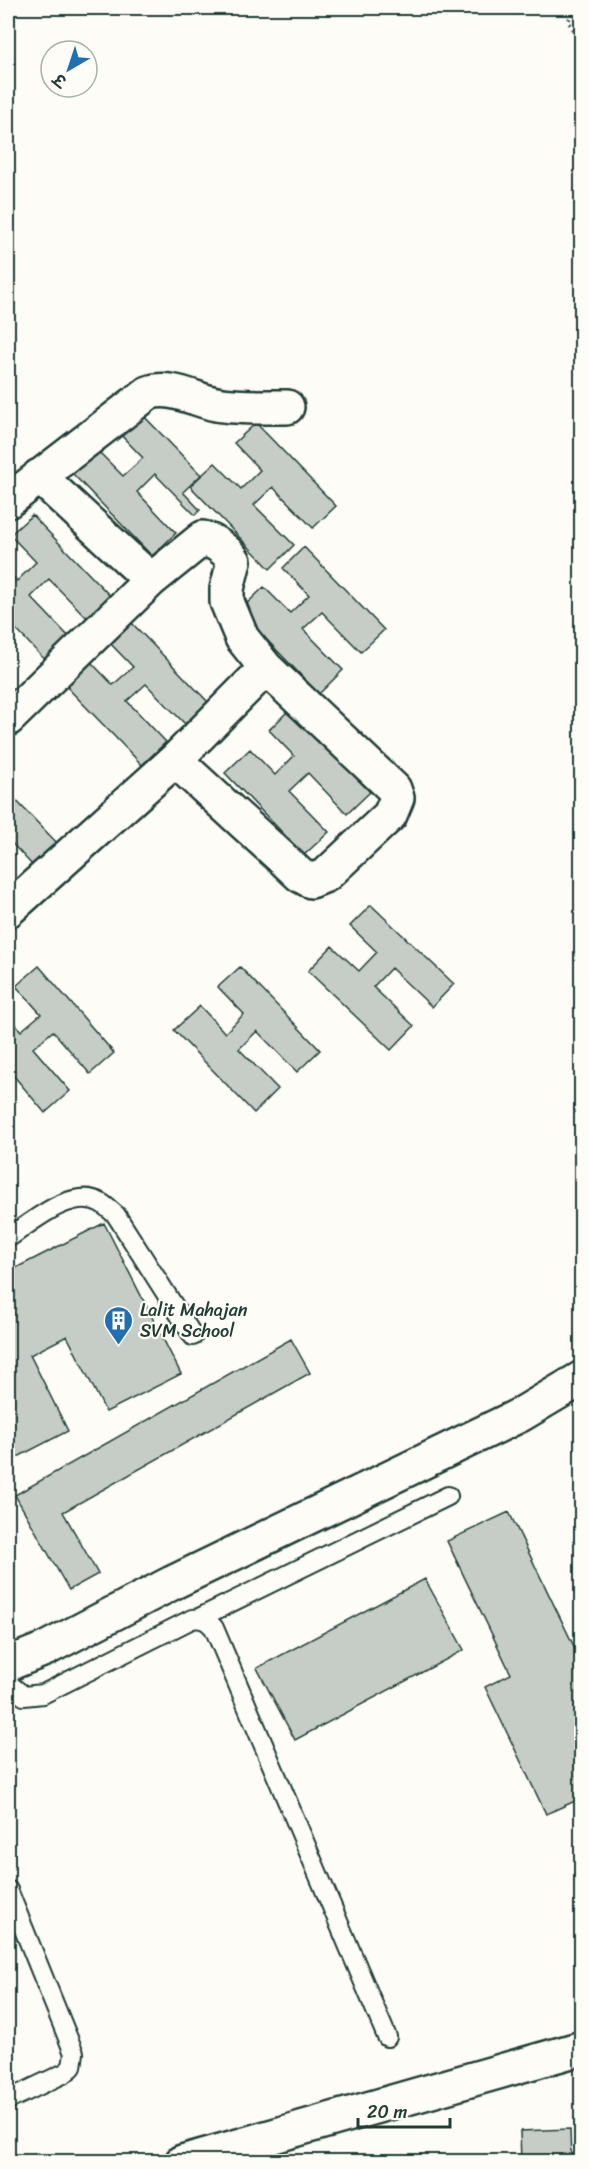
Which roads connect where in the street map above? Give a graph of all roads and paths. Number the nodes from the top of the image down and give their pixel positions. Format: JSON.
{"nodes":[{"id":1,"x":576,"y":8,"type":"edge"},
{"id":2,"x":582,"y":42,"type":"edge"},
{"id":3,"x":287,"y":407,"type":"dead end"},
{"id":4,"x":39,"y":476,"type":"junction"},
{"id":5,"x":8,"y":501,"type":"edge"},
{"id":6,"x":151,"y":580,"type":"junction"},
{"id":7,"x":266,"y":668,"type":"junction"},
{"id":8,"x":8,"y":719,"type":"edge"},
{"id":9,"x":175,"y":760,"type":"junction"},
{"id":10,"x":8,"y":910,"type":"edge"},
{"id":11,"x":8,"y":1239,"type":"edge"},
{"id":12,"x":193,"y":1336,"type":"dead end"},
{"id":13,"x":582,"y":1378,"type":"edge"},
{"id":14,"x":448,"y":1496,"type":"dead end"},
{"id":15,"x":198,"y":1618,"type":"junction"},
{"id":16,"x":8,"y":1664,"type":"edge"},
{"id":17,"x":8,"y":1680,"type":"edge"},
{"id":18,"x":8,"y":1890,"type":"edge"},
{"id":19,"x":387,"y":2037,"type":"dead end"},
{"id":20,"x":582,"y":2048,"type":"edge"},
{"id":21,"x":8,"y":2100,"type":"edge"},
{"id":22,"x":182,"y":2162,"type":"edge"}],
"edges":[{"from":1,"to":2,"type":"path"},
{"from":3,"to":4,"type":"street"},
{"from":4,"to":5,"type":"street"},
{"from":4,"to":6,"type":"street"},
{"from":6,"to":7,"type":"street"},
{"from":6,"to":8,"type":"street"},
{"from":7,"to":9,"type":"street"},
{"from":7,"to":9,"type":"street"},
{"from":9,"to":10,"type":"street"},
{"from":11,"to":12,"type":"lane"},
{"from":13,"to":16,"type":"street"},
{"from":14,"to":15,"type":"lane"},
{"from":15,"to":17,"type":"lane"},
{"from":15,"to":19,"type":"lane"},
{"from":18,"to":21,"type":"lane"},
{"from":20,"to":22,"type":"street"}]}
